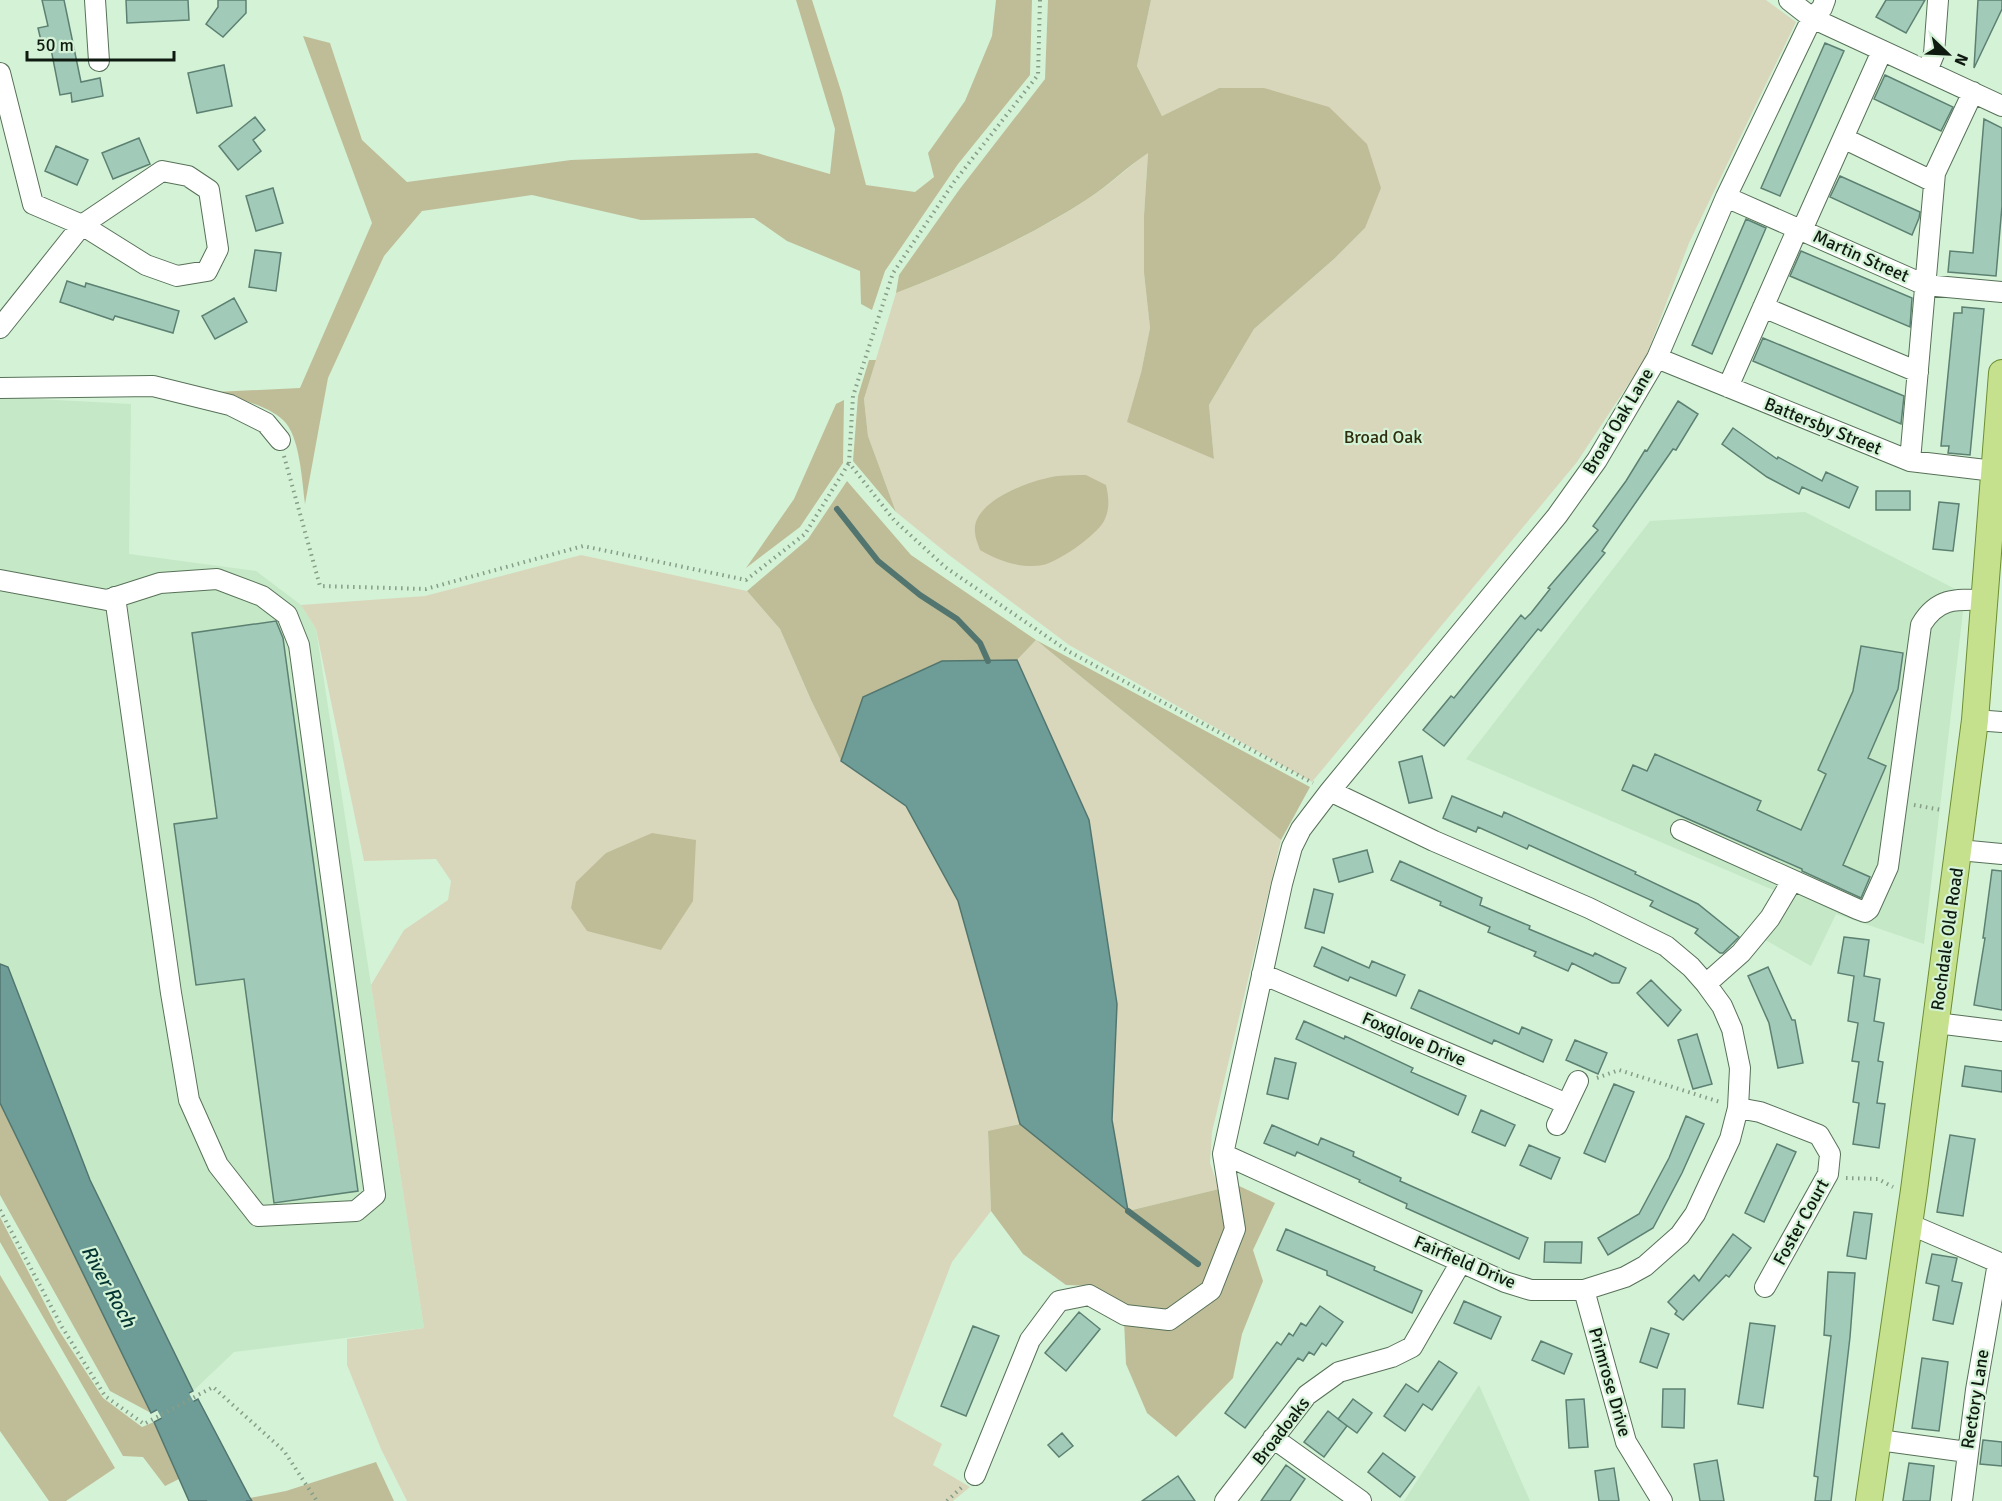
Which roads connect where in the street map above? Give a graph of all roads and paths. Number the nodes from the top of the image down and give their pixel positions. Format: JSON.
{"nodes":[{"id":1,"x":95,"y":0,"type":"edge"},
{"id":2,"x":1040,"y":0,"type":"edge"},
{"id":3,"x":1789,"y":0,"type":"edge"},
{"id":4,"x":1825,"y":0,"type":"edge"},
{"id":5,"x":1938,"y":0,"type":"edge"},
{"id":6,"x":1812,"y":18,"type":"junction"},
{"id":7,"x":1882,"y":51,"type":"junction"},
{"id":8,"x":99,"y":61,"type":"dead end"},
{"id":9,"x":1927,"y":71,"type":"junction"},
{"id":10,"x":0,"y":73,"type":"edge"},
{"id":11,"x":1973,"y":92,"type":"junction"},
{"id":12,"x":2002,"y":105,"type":"edge"},
{"id":13,"x":1843,"y":138,"type":"junction"},
{"id":14,"x":1934,"y":182,"type":"junction"},
{"id":15,"x":1726,"y":197,"type":"junction"},
{"id":16,"x":82,"y":225,"type":"junction"},
{"id":17,"x":1800,"y":229,"type":"junction"},
{"id":18,"x":1925,"y":285,"type":"junction"},
{"id":19,"x":2002,"y":292,"type":"edge"},
{"id":20,"x":1763,"y":307,"type":"junction"},
{"id":21,"x":0,"y":328,"type":"edge"},
{"id":22,"x":1657,"y":358,"type":"junction"},
{"id":23,"x":1918,"y":372,"type":"junction"},
{"id":24,"x":2002,"y":374,"type":"edge"},
{"id":25,"x":1728,"y":387,"type":"junction"},
{"id":26,"x":0,"y":388,"type":"edge"},
{"id":27,"x":280,"y":440,"type":"joint"},
{"id":28,"x":1910,"y":461,"type":"junction"},
{"id":29,"x":849,"y":463,"type":"junction"},
{"id":30,"x":1994,"y":471,"type":"junction"},
{"id":31,"x":0,"y":580,"type":"edge"},
{"id":32,"x":115,"y":597,"type":"junction"},
{"id":33,"x":1984,"y":600,"type":"junction"},
{"id":34,"x":1974,"y":720,"type":"junction"},
{"id":35,"x":2002,"y":722,"type":"edge"},
{"id":36,"x":1330,"y":791,"type":"junction"},
{"id":37,"x":1896,"y":803,"type":"junction"},
{"id":38,"x":1963,"y":813,"type":"junction"},
{"id":39,"x":1681,"y":830,"type":"dead end"},
{"id":40,"x":1959,"y":850,"type":"junction"},
{"id":41,"x":2002,"y":854,"type":"edge"},
{"id":42,"x":1792,"y":881,"type":"junction"},
{"id":43,"x":1262,"y":974,"type":"junction"},
{"id":44,"x":1706,"y":984,"type":"junction"},
{"id":45,"x":1936,"y":1023,"type":"junction"},
{"id":46,"x":2002,"y":1031,"type":"edge"},
{"id":47,"x":1578,"y":1081,"type":"joint"},
{"id":48,"x":1567,"y":1104,"type":"junction"},
{"id":49,"x":1738,"y":1108,"type":"junction"},
{"id":50,"x":1557,"y":1125,"type":"dead end"},
{"id":51,"x":1223,"y":1154,"type":"junction"},
{"id":52,"x":1828,"y":1172,"type":"junction"},
{"id":53,"x":1914,"y":1190,"type":"junction"},
{"id":54,"x":0,"y":1210,"type":"edge"},
{"id":55,"x":1909,"y":1224,"type":"junction"},
{"id":56,"x":1461,"y":1262,"type":"junction"},
{"id":57,"x":2000,"y":1264,"type":"edge"},
{"id":58,"x":1765,"y":1287,"type":"dead end"},
{"id":59,"x":1584,"y":1290,"type":"junction"},
{"id":60,"x":1273,"y":1438,"type":"junction"},
{"id":61,"x":1879,"y":1440,"type":"junction"},
{"id":62,"x":1967,"y":1452,"type":"junction"},
{"id":63,"x":975,"y":1475,"type":"dead end"},
{"id":64,"x":1229,"y":1497,"type":"edge"},
{"id":65,"x":317,"y":1501,"type":"edge"},
{"id":66,"x":1360,"y":1501,"type":"edge"},
{"id":67,"x":1662,"y":1501,"type":"edge"},
{"id":68,"x":1869,"y":1501,"type":"edge"},
{"id":69,"x":1962,"y":1501,"type":"edge"}],
"edges":[{"from":1,"to":8,"type":"street"},
{"from":2,"to":29,"type":"path"},
{"from":3,"to":6,"type":"street"},
{"from":4,"to":6,"type":"street","name":"Broad Oak Lane"},
{"from":5,"to":9,"type":"street"},
{"from":6,"to":7,"type":"street"},
{"from":6,"to":15,"type":"street","name":"Broad Oak Lane"},
{"from":7,"to":9,"type":"street"},
{"from":7,"to":13,"type":"street"},
{"from":9,"to":11,"type":"street"},
{"from":10,"to":16,"type":"street"},
{"from":11,"to":12,"type":"street"},
{"from":11,"to":14,"type":"street"},
{"from":13,"to":14,"type":"street"},
{"from":13,"to":17,"type":"street"},
{"from":14,"to":18,"type":"street"},
{"from":15,"to":17,"type":"street","name":"Martin Street"},
{"from":15,"to":22,"type":"street","name":"Broad Oak Lane"},
{"from":16,"to":16,"type":"street"},
{"from":16,"to":21,"type":"street"},
{"from":17,"to":18,"type":"street","name":"Martin Street"},
{"from":17,"to":20,"type":"street"},
{"from":18,"to":19,"type":"street","name":"Martin Street"},
{"from":18,"to":23,"type":"street"},
{"from":20,"to":23,"type":"street"},
{"from":20,"to":25,"type":"street"},
{"from":22,"to":25,"type":"street","name":"Battersby Street"},
{"from":22,"to":36,"type":"street","name":"Broad Oak Lane"},
{"from":23,"to":28,"type":"street"},
{"from":24,"to":30,"type":"main road","name":"Rochdale Old Road"},
{"from":25,"to":28,"type":"street","name":"Battersby Street"},
{"from":26,"to":27,"type":"street"},
{"from":27,"to":29,"type":"path"},
{"from":28,"to":30,"type":"street","name":"Battersby Street"},
{"from":29,"to":36,"type":"path"},
{"from":30,"to":33,"type":"main road","name":"Rochdale Old Road"},
{"from":31,"to":32,"type":"street"},
{"from":32,"to":32,"type":"street"},
{"from":33,"to":34,"type":"main road","name":"Rochdale Old Road"},
{"from":33,"to":37,"type":"street"},
{"from":34,"to":35,"type":"street"},
{"from":34,"to":38,"type":"main road","name":"Rochdale Old Road"},
{"from":36,"to":43,"type":"street"},
{"from":36,"to":44,"type":"street","name":"Fairfield Drive"},
{"from":37,"to":38,"type":"path"},
{"from":37,"to":42,"type":"street"},
{"from":38,"to":40,"type":"main road","name":"Rochdale Old Road"},
{"from":39,"to":42,"type":"street"},
{"from":40,"to":41,"type":"street"},
{"from":40,"to":45,"type":"main road","name":"Rochdale Old Road"},
{"from":42,"to":44,"type":"street"},
{"from":43,"to":48,"type":"street","name":"Foxglove Drive"},
{"from":43,"to":51,"type":"street"},
{"from":44,"to":49,"type":"street","name":"Fairfield Drive"},
{"from":45,"to":46,"type":"street"},
{"from":45,"to":53,"type":"main road","name":"Rochdale Old Road"},
{"from":47,"to":48,"type":"street"},
{"from":47,"to":49,"type":"path"},
{"from":48,"to":50,"type":"street"},
{"from":49,"to":52,"type":"street","name":"Foster Court"},
{"from":49,"to":59,"type":"street","name":"Fairfield Drive"},
{"from":51,"to":56,"type":"street","name":"Fairfield Drive"},
{"from":51,"to":63,"type":"street"},
{"from":52,"to":53,"type":"path"},
{"from":52,"to":58,"type":"street","name":"Foster Court"},
{"from":53,"to":55,"type":"main road","name":"Rochdale Old Road"},
{"from":54,"to":65,"type":"path"},
{"from":55,"to":57,"type":"street"},
{"from":55,"to":61,"type":"main road","name":"Rochdale Old Road"},
{"from":56,"to":59,"type":"street","name":"Fairfield Drive"},
{"from":56,"to":60,"type":"street","name":"Broadoaks"},
{"from":57,"to":62,"type":"street","name":"Rectory Lane"},
{"from":59,"to":67,"type":"street","name":"Primrose Drive"},
{"from":60,"to":64,"type":"street","name":"Broadoaks"},
{"from":60,"to":66,"type":"street"},
{"from":61,"to":62,"type":"street"},
{"from":61,"to":68,"type":"main road","name":"Rochdale Old Road"},
{"from":62,"to":69,"type":"street","name":"Rectory Lane"}]}
